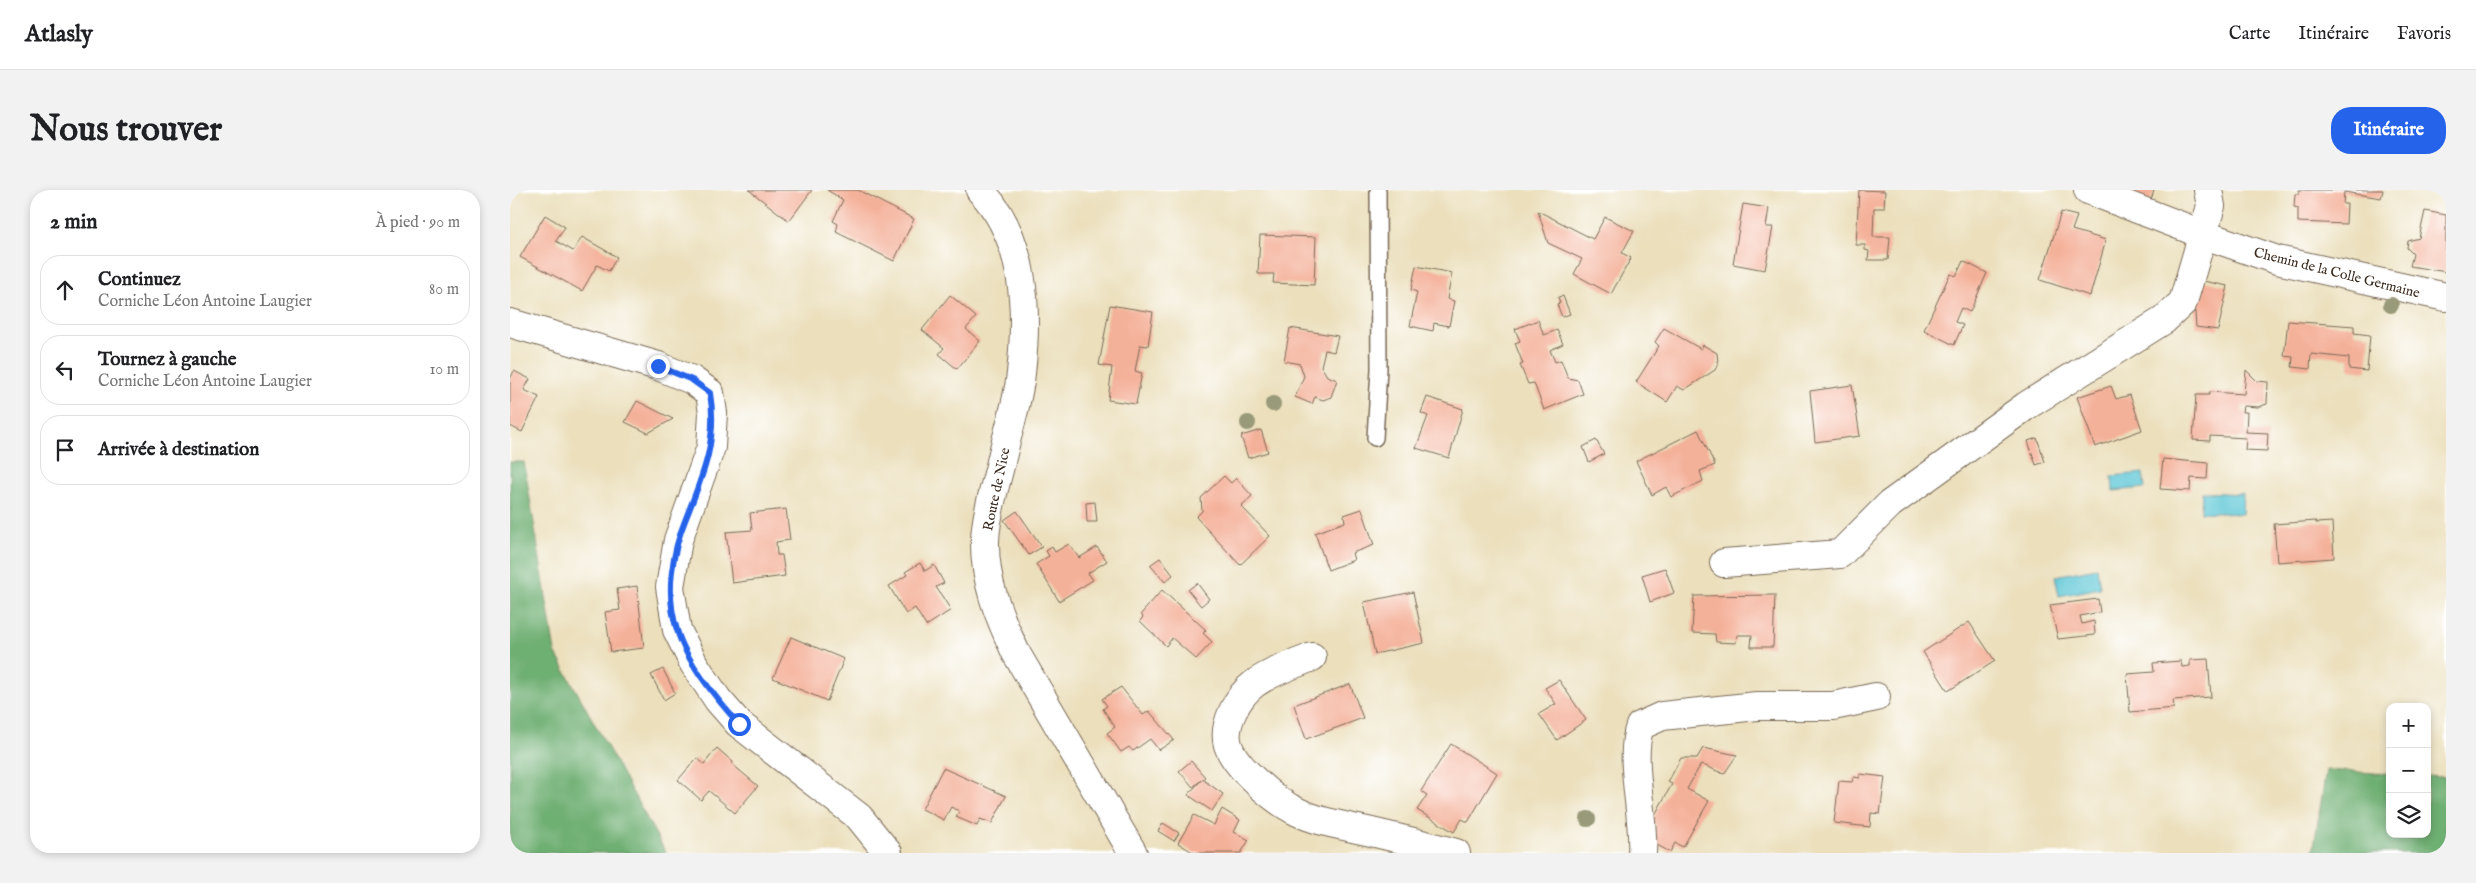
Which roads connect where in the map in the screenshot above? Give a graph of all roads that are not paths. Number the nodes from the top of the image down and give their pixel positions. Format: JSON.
{"nodes":[{"id":1,"x":980,"y":190,"type":"edge"},
{"id":2,"x":1378,"y":190,"type":"edge"},
{"id":3,"x":2088,"y":190,"type":"edge"},
{"id":4,"x":2208,"y":190,"type":"edge"},
{"id":5,"x":2202,"y":234,"type":"junction"},
{"id":6,"x":2446,"y":297,"type":"edge"},
{"id":7,"x":510,"y":323,"type":"edge"},
{"id":8,"x":1375,"y":438,"type":"dead end"},
{"id":9,"x":1724,"y":564,"type":"dead end"},
{"id":10,"x":1312,"y":657,"type":"dead end"},
{"id":11,"x":1876,"y":697,"type":"dead end"},
{"id":12,"x":888,"y":853,"type":"edge"},
{"id":13,"x":1133,"y":853,"type":"edge"},
{"id":14,"x":1456,"y":853,"type":"edge"},
{"id":15,"x":1642,"y":853,"type":"edge"}],
"edges":[{"from":1,"to":13,"type":"street","name":"Route de Nice"},
{"from":2,"to":8,"type":"lane"},
{"from":3,"to":5,"type":"street","name":"Chemin de la Colle Germaine"},
{"from":4,"to":5,"type":"street"},
{"from":5,"to":6,"type":"street","name":"Chemin de la Colle Germaine"},
{"from":5,"to":9,"type":"street"},
{"from":7,"to":12,"type":"street"},
{"from":10,"to":14,"type":"street"},
{"from":11,"to":15,"type":"street"}]}
